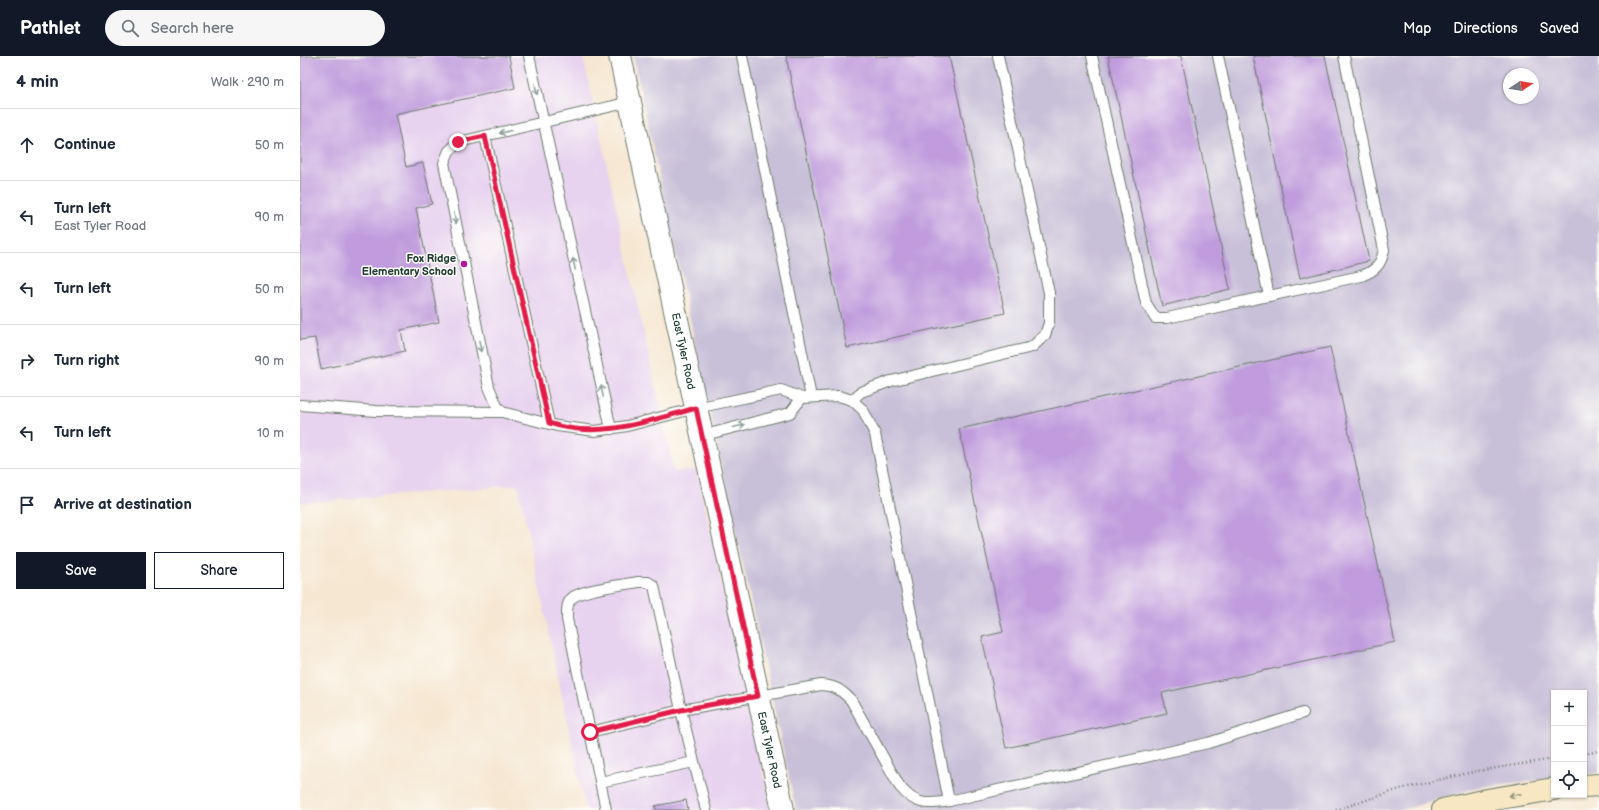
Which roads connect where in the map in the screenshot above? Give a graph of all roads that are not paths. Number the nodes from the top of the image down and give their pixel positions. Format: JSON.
{"nodes":[{"id":1,"x":529,"y":56,"type":"edge"},
{"id":2,"x":620,"y":56,"type":"edge"},
{"id":3,"x":742,"y":56,"type":"edge"},
{"id":4,"x":998,"y":56,"type":"edge"},
{"id":5,"x":1092,"y":56,"type":"edge"},
{"id":6,"x":1218,"y":56,"type":"edge"},
{"id":7,"x":1344,"y":56,"type":"edge"},
{"id":8,"x":630,"y":102,"type":"junction"},
{"id":9,"x":543,"y":122,"type":"junction"},
{"id":10,"x":485,"y":136,"type":"junction"},
{"id":11,"x":1269,"y":296,"type":"junction"},
{"id":12,"x":807,"y":398,"type":"junction"},
{"id":13,"x":852,"y":400,"type":"junction"},
{"id":14,"x":300,"y":405,"type":"edge"},
{"id":15,"x":696,"y":408,"type":"junction"},
{"id":16,"x":502,"y":412,"type":"junction"},
{"id":17,"x":549,"y":423,"type":"junction"},
{"id":18,"x":611,"y":429,"type":"junction"},
{"id":19,"x":701,"y":436,"type":"junction"},
{"id":20,"x":758,"y":696,"type":"junction"},
{"id":21,"x":681,"y":710,"type":"junction"},
{"id":22,"x":1303,"y":714,"type":"dead end"},
{"id":23,"x":590,"y":732,"type":"junction"},
{"id":24,"x":694,"y":762,"type":"junction"},
{"id":25,"x":600,"y":782,"type":"junction"},
{"id":26,"x":1599,"y":785,"type":"edge"},
{"id":27,"x":1587,"y":786,"type":"edge"},
{"id":28,"x":1551,"y":789,"type":"edge"},
{"id":29,"x":949,"y":801,"type":"junction"},
{"id":30,"x":606,"y":810,"type":"edge"},
{"id":31,"x":706,"y":810,"type":"edge"},
{"id":32,"x":783,"y":810,"type":"edge"},
{"id":33,"x":1443,"y":810,"type":"edge"}],
"edges":[{"from":1,"to":9,"type":"lane","one_way":true},
{"from":2,"to":8,"type":"street","name":"East Tyler Road"},
{"from":3,"to":12,"type":"lane"},
{"from":4,"to":13,"type":"lane"},
{"from":5,"to":11,"type":"lane"},
{"from":6,"to":11,"type":"lane"},
{"from":7,"to":11,"type":"lane"},
{"from":8,"to":9,"type":"lane"},
{"from":8,"to":15,"type":"street","name":"East Tyler Road"},
{"from":9,"to":10,"type":"lane","one_way":true},
{"from":18,"to":9,"type":"lane","one_way":true},
{"from":10,"to":16,"type":"lane","one_way":true},
{"from":10,"to":17,"type":"lane"},
{"from":12,"to":13,"type":"lane"},
{"from":12,"to":15,"type":"lane"},
{"from":19,"to":12,"type":"lane","one_way":true},
{"from":13,"to":29,"type":"lane"},
{"from":14,"to":16,"type":"lane"},
{"from":15,"to":18,"type":"lane"},
{"from":15,"to":19,"type":"street","name":"East Tyler Road"},
{"from":16,"to":17,"type":"lane"},
{"from":17,"to":18,"type":"lane"},
{"from":19,"to":20,"type":"street","name":"East Tyler Road"},
{"from":20,"to":21,"type":"lane"},
{"from":20,"to":29,"type":"lane"},
{"from":20,"to":32,"type":"street","name":"East Tyler Road"},
{"from":21,"to":23,"type":"lane"},
{"from":21,"to":23,"type":"lane"},
{"from":21,"to":24,"type":"lane"},
{"from":22,"to":29,"type":"lane"},
{"from":23,"to":25,"type":"lane"},
{"from":24,"to":25,"type":"lane"},
{"from":24,"to":31,"type":"lane"},
{"from":25,"to":30,"type":"lane"},
{"from":26,"to":27,"type":"main road"},
{"from":28,"to":33,"type":"main road","one_way":true}]}
